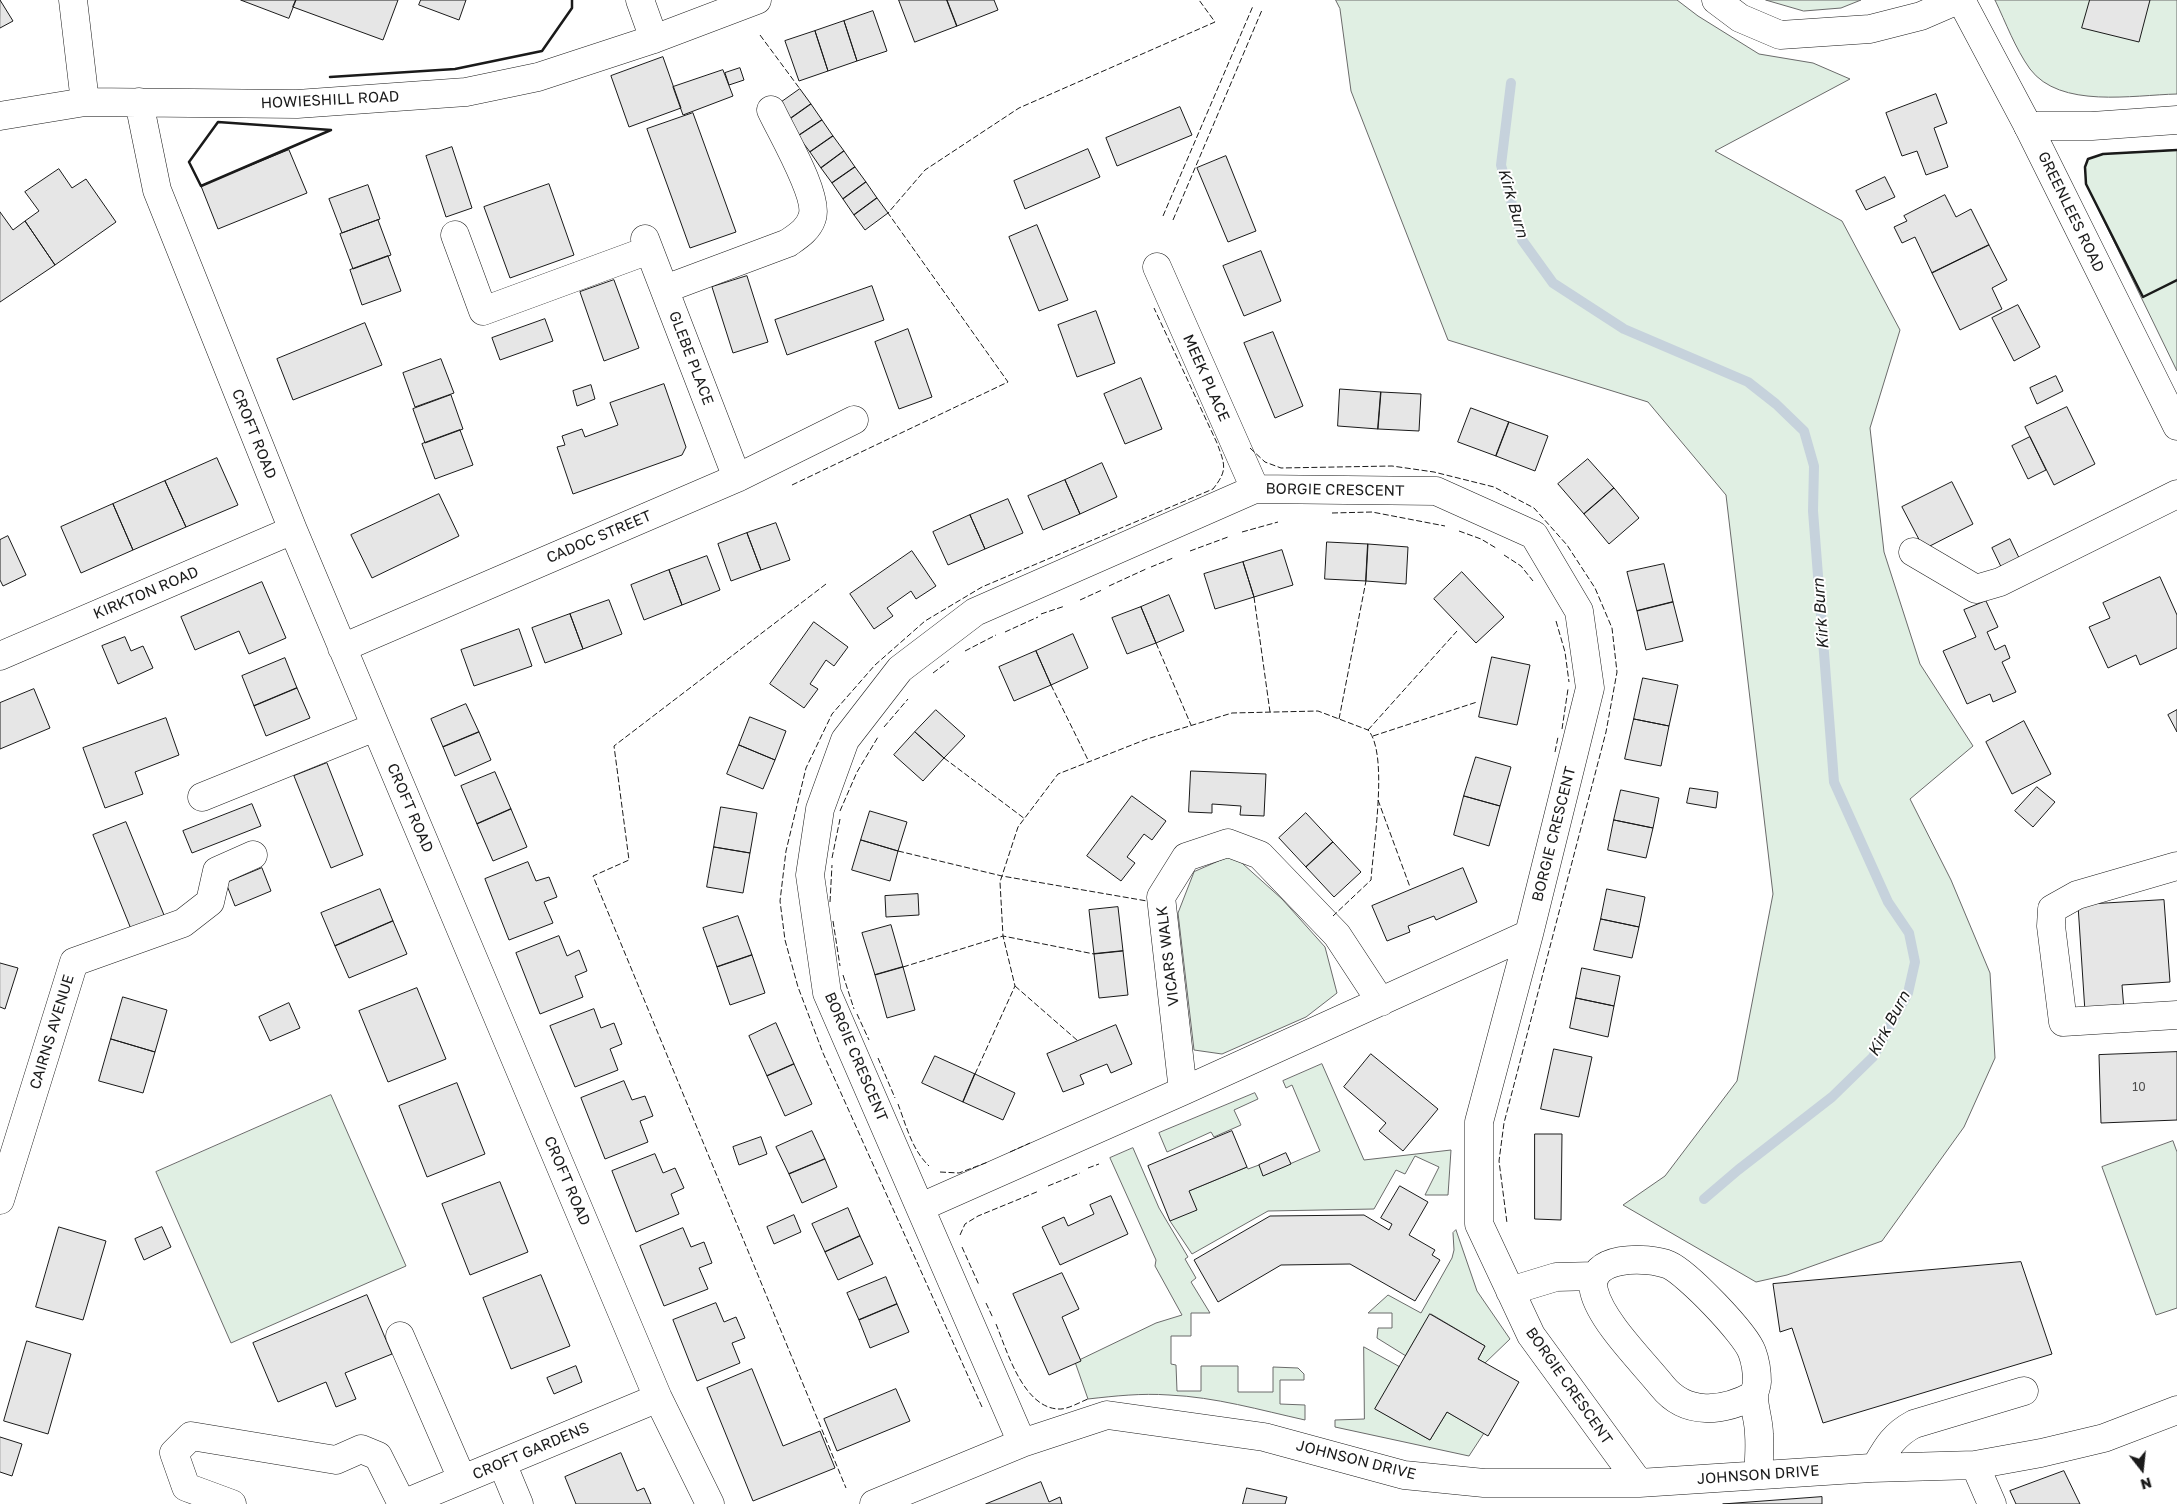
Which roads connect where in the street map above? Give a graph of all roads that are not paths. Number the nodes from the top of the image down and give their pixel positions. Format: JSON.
{"nodes":[{"id":1,"x":73,"y":0,"type":"edge"},
{"id":2,"x":640,"y":0,"type":"edge"},
{"id":3,"x":757,"y":0,"type":"edge"},
{"id":4,"x":1716,"y":0,"type":"edge"},
{"id":5,"x":1960,"y":0,"type":"edge"},
{"id":6,"x":654,"y":39,"type":"junction"},
{"id":7,"x":85,"y":102,"type":"junction"},
{"id":8,"x":139,"y":102,"type":"junction"},
{"id":9,"x":771,"y":110,"type":"dead end"},
{"id":10,"x":0,"y":116,"type":"edge"},
{"id":11,"x":2177,"y":120,"type":"edge"},
{"id":12,"x":2028,"y":126,"type":"junction"},
{"id":13,"x":455,"y":235,"type":"dead end"},
{"id":14,"x":1157,"y":267,"type":"dead end"},
{"id":15,"x":664,"y":289,"type":"junction"},
{"id":16,"x":854,"y":420,"type":"dead end"},
{"id":17,"x":2177,"y":426,"type":"edge"},
{"id":18,"x":737,"y":478,"type":"junction"},
{"id":19,"x":1256,"y":489,"type":"junction"},
{"id":20,"x":2177,"y":494,"type":"edge"},
{"id":21,"x":292,"y":530,"type":"junction"},
{"id":22,"x":1913,"y":552,"type":"dead end"},
{"id":23,"x":342,"y":648,"type":"junction"},
{"id":24,"x":0,"y":656,"type":"edge"},
{"id":25,"x":375,"y":727,"type":"junction"},
{"id":26,"x":202,"y":797,"type":"dead end"},
{"id":27,"x":253,"y":855,"type":"dead end"},
{"id":28,"x":2177,"y":866,"type":"edge"},
{"id":29,"x":1530,"y":934,"type":"junction"},
{"id":30,"x":1381,"y":1002,"type":"junction"},
{"id":31,"x":2177,"y":1015,"type":"edge"},
{"id":32,"x":1184,"y":1091,"type":"junction"},
{"id":33,"x":1,"y":1191,"type":"edge"},
{"id":34,"x":921,"y":1206,"type":"junction"},
{"id":35,"x":1595,"y":1276,"type":"junction"},
{"id":36,"x":1510,"y":1291,"type":"junction"},
{"id":37,"x":400,"y":1336,"type":"dead end"},
{"id":38,"x":2024,"y":1391,"type":"dead end"},
{"id":39,"x":1754,"y":1395,"type":"junction"},
{"id":40,"x":658,"y":1398,"type":"junction"},
{"id":41,"x":2177,"y":1410,"type":"edge"},
{"id":42,"x":1022,"y":1443,"type":"junction"},
{"id":43,"x":502,"y":1463,"type":"junction"},
{"id":44,"x":1975,"y":1465,"type":"junction"},
{"id":45,"x":1875,"y":1468,"type":"junction"},
{"id":46,"x":1758,"y":1475,"type":"junction"},
{"id":47,"x":462,"y":1480,"type":"junction"},
{"id":48,"x":1639,"y":1483,"type":"junction"},
{"id":49,"x":232,"y":1504,"type":"edge"},
{"id":50,"x":403,"y":1504,"type":"edge"},
{"id":51,"x":519,"y":1504,"type":"edge"},
{"id":52,"x":710,"y":1504,"type":"edge"},
{"id":53,"x":874,"y":1504,"type":"edge"},
{"id":54,"x":1992,"y":1504,"type":"edge"}],
"edges":[{"from":1,"to":7,"type":"street"},
{"from":2,"to":6,"type":"street"},
{"from":3,"to":6,"type":"street","name":"HOWIESHILL ROAD"},
{"from":4,"to":5,"type":"street"},
{"from":5,"to":12,"type":"street","name":"GREENLEES ROAD"},
{"from":6,"to":8,"type":"street","name":"HOWIESHILL ROAD"},
{"from":7,"to":8,"type":"street","name":"HOWIESHILL ROAD"},
{"from":7,"to":10,"type":"street","name":"HOWIESHILL ROAD"},
{"from":8,"to":21,"type":"street","name":"CROFT ROAD"},
{"from":9,"to":15,"type":"street"},
{"from":11,"to":12,"type":"street"},
{"from":12,"to":17,"type":"street","name":"GREENLEES ROAD"},
{"from":13,"to":15,"type":"street","name":"GLEBE PLACE"},
{"from":14,"to":19,"type":"street","name":"MEEK PLACE"},
{"from":15,"to":18,"type":"street","name":"GLEBE PLACE"},
{"from":16,"to":18,"type":"street","name":"CADOC STREET"},
{"from":18,"to":23,"type":"street","name":"CADOC STREET"},
{"from":19,"to":29,"type":"street","name":"BORGIE CRESCENT"},
{"from":19,"to":34,"type":"street","name":"BORGIE CRESCENT"},
{"from":20,"to":22,"type":"street"},
{"from":21,"to":23,"type":"street","name":"CROFT ROAD"},
{"from":21,"to":24,"type":"street","name":"KIRKTON ROAD"},
{"from":23,"to":25,"type":"street","name":"CROFT ROAD"},
{"from":25,"to":26,"type":"street"},
{"from":25,"to":40,"type":"street","name":"CROFT ROAD"},
{"from":27,"to":33,"type":"street","name":"CAIRNS AVENUE"},
{"from":28,"to":31,"type":"street"},
{"from":29,"to":30,"type":"street"},
{"from":29,"to":36,"type":"street","name":"BORGIE CRESCENT"},
{"from":30,"to":32,"type":"street"},
{"from":30,"to":32,"type":"street","name":"VICARS WALK"},
{"from":32,"to":34,"type":"street"},
{"from":34,"to":42,"type":"street","name":"BORGIE CRESCENT"},
{"from":35,"to":36,"type":"street"},
{"from":35,"to":39,"type":"street"},
{"from":35,"to":39,"type":"street"},
{"from":36,"to":48,"type":"street","name":"BORGIE CRESCENT"},
{"from":37,"to":47,"type":"street"},
{"from":38,"to":45,"type":"street"},
{"from":39,"to":46,"type":"street"},
{"from":40,"to":43,"type":"street","name":"CROFT GARDENS"},
{"from":40,"to":52,"type":"street","name":"CROFT ROAD"},
{"from":41,"to":44,"type":"street","name":"JOHNSON DRIVE"},
{"from":42,"to":48,"type":"street","name":"JOHNSON DRIVE"},
{"from":42,"to":53,"type":"street","name":"JOHNSON DRIVE"},
{"from":43,"to":47,"type":"street","name":"CROFT GARDENS"},
{"from":43,"to":51,"type":"street"},
{"from":44,"to":45,"type":"street","name":"JOHNSON DRIVE"},
{"from":44,"to":54,"type":"street"},
{"from":45,"to":46,"type":"street","name":"JOHNSON DRIVE"},
{"from":46,"to":48,"type":"street","name":"JOHNSON DRIVE"},
{"from":47,"to":50,"type":"street","name":"CROFT GARDENS"},
{"from":49,"to":50,"type":"street"}]}
